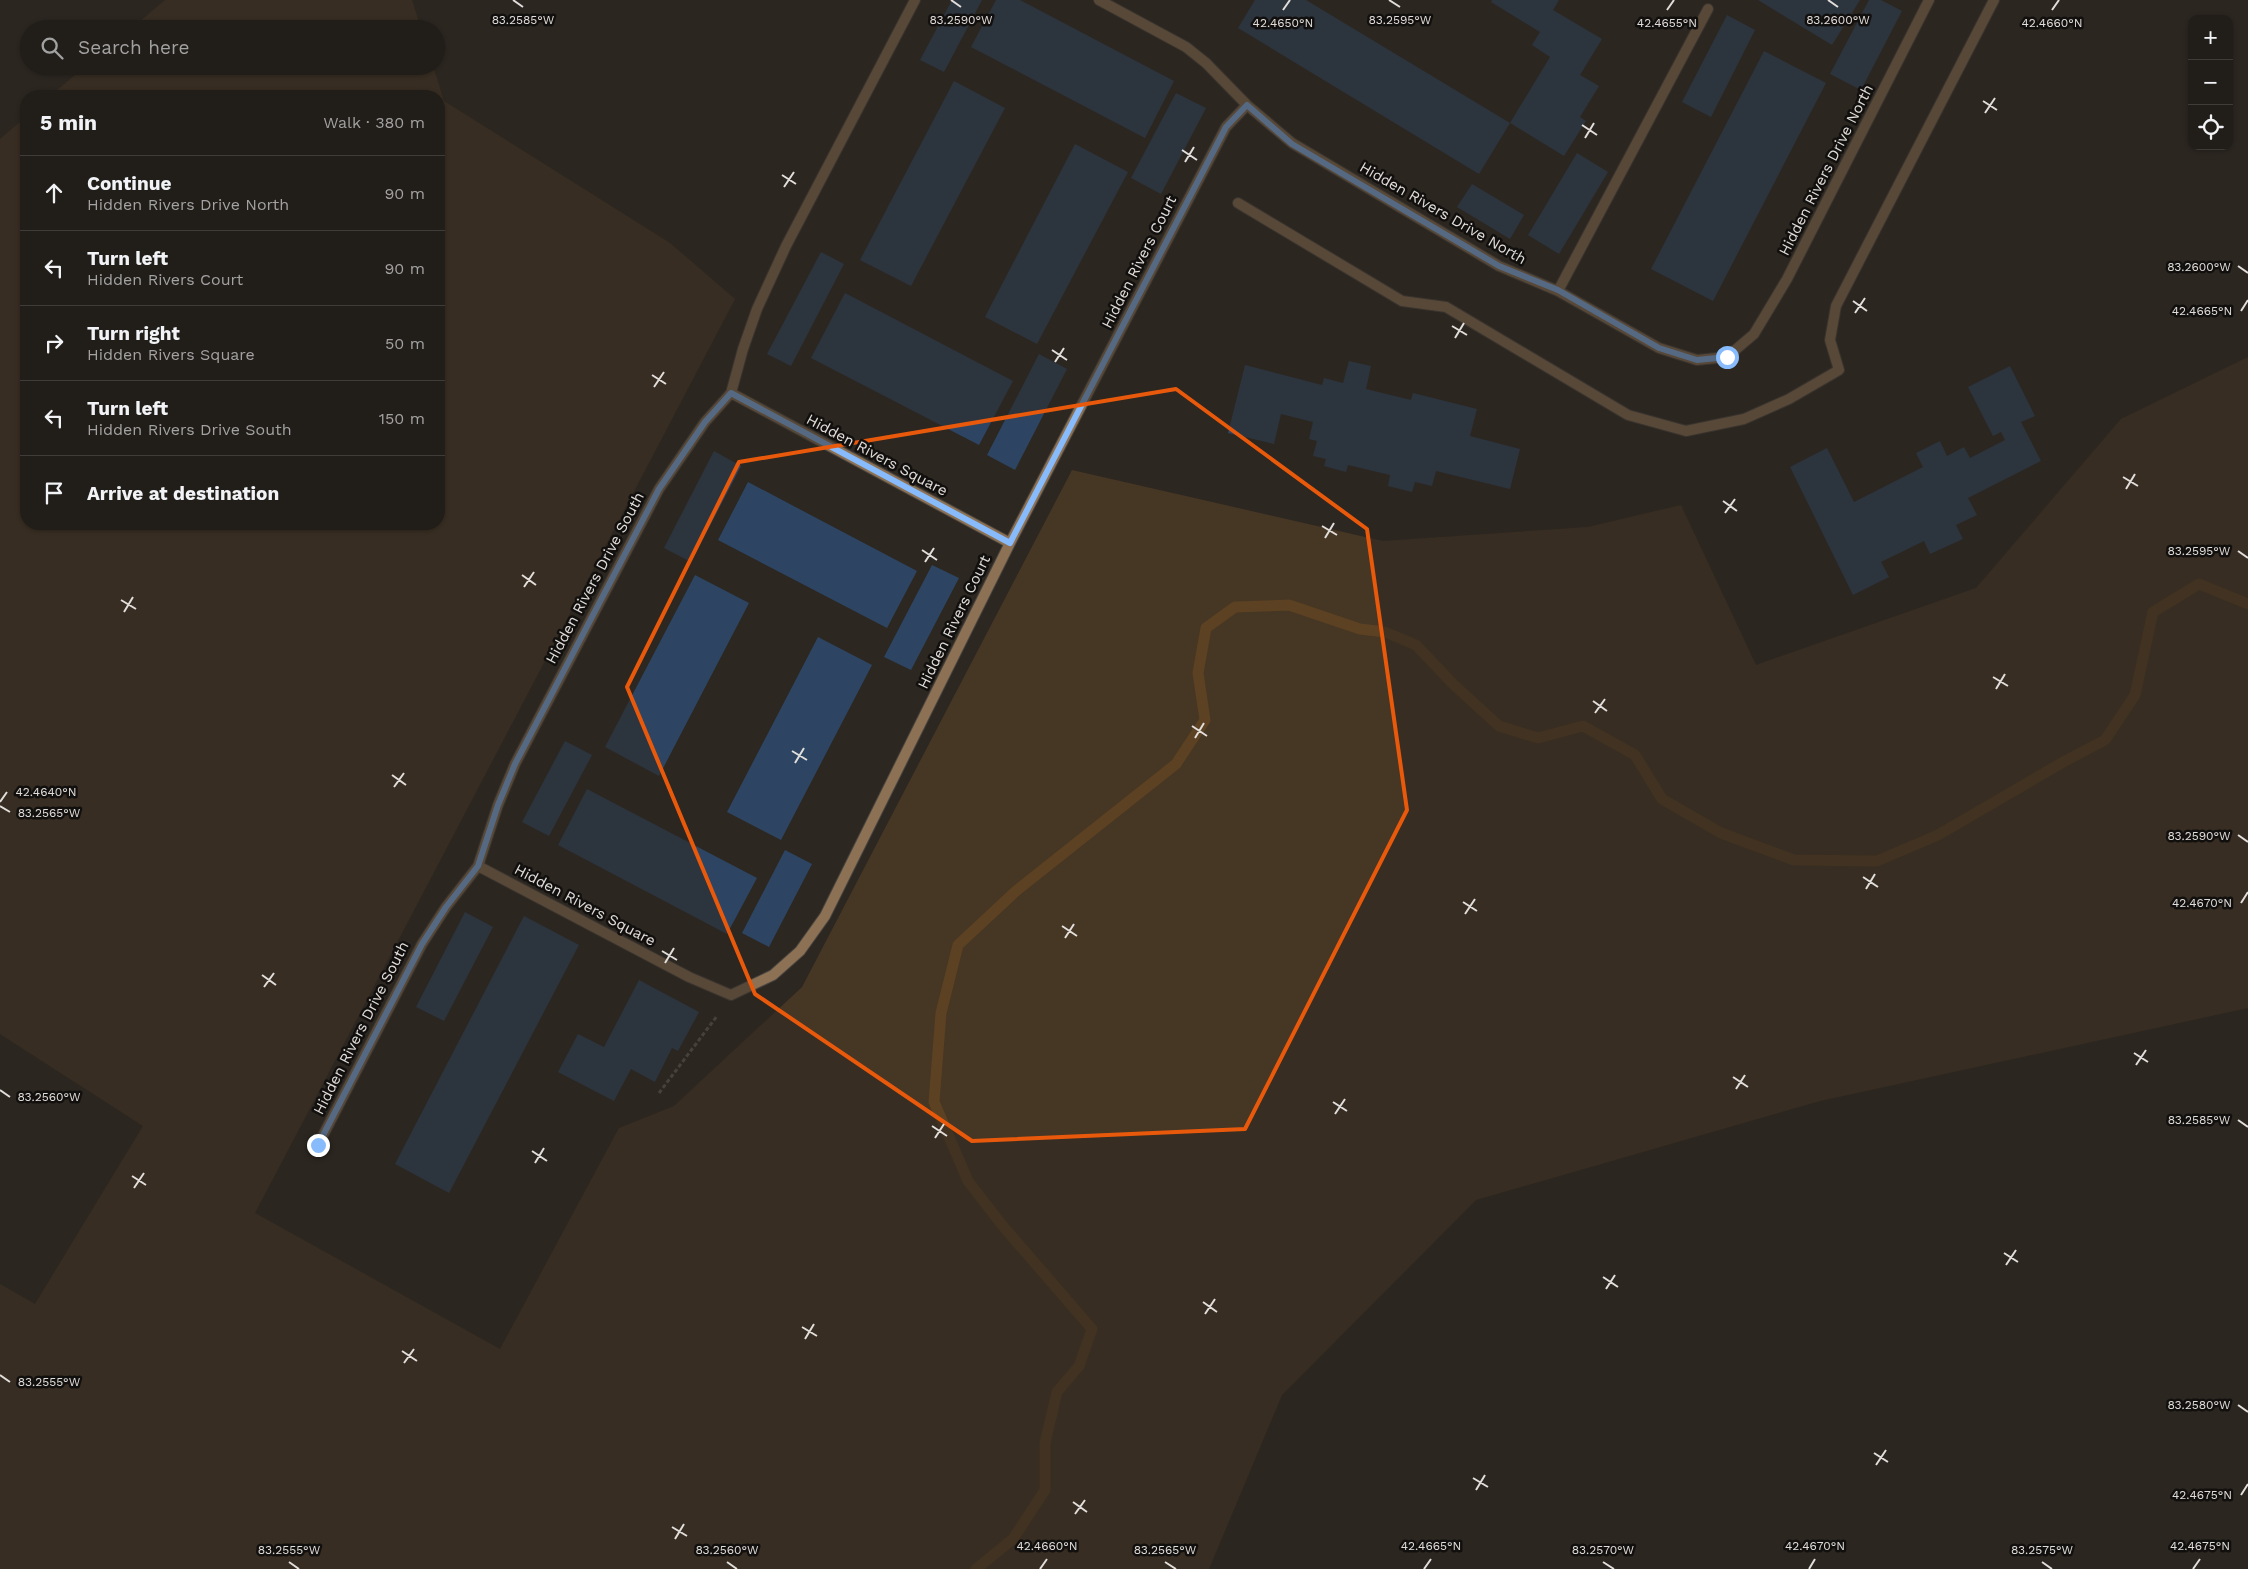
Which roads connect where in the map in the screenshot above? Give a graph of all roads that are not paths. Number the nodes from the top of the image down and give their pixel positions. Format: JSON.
{"nodes":[{"id":1,"x":915,"y":0,"type":"edge"},
{"id":2,"x":1099,"y":0,"type":"edge"},
{"id":3,"x":1929,"y":0,"type":"edge"},
{"id":4,"x":1994,"y":0,"type":"edge"},
{"id":5,"x":1113,"y":4,"type":"edge"},
{"id":6,"x":1708,"y":10,"type":"dead end"},
{"id":7,"x":1247,"y":105,"type":"junction"},
{"id":8,"x":1238,"y":203,"type":"dead end"},
{"id":9,"x":1558,"y":290,"type":"junction"},
{"id":10,"x":731,"y":393,"type":"junction"},
{"id":11,"x":1010,"y":543,"type":"junction"},
{"id":12,"x":478,"y":866,"type":"junction"},
{"id":13,"x":732,"y":995,"type":"joint"},
{"id":14,"x":318,"y":1145,"type":"dead end"}],
"edges":[{"from":1,"to":10,"type":"lane","name":"Hidden Rivers Drive South"},
{"from":2,"to":5,"type":"lane","name":"Hidden Rivers Drive North"},
{"from":3,"to":9,"type":"lane","name":"Hidden Rivers Drive North"},
{"from":4,"to":8,"type":"lane"},
{"from":5,"to":7,"type":"lane","name":"Hidden Rivers Drive North"},
{"from":6,"to":9,"type":"lane"},
{"from":7,"to":9,"type":"lane","name":"Hidden Rivers Drive North"},
{"from":7,"to":11,"type":"lane","name":"Hidden Rivers Court"},
{"from":10,"to":11,"type":"lane","name":"Hidden Rivers Square"},
{"from":10,"to":12,"type":"lane","name":"Hidden Rivers Drive South"},
{"from":11,"to":13,"type":"lane","name":"Hidden Rivers Court"},
{"from":12,"to":13,"type":"lane","name":"Hidden Rivers Square"},
{"from":12,"to":14,"type":"lane","name":"Hidden Rivers Drive South"}]}
